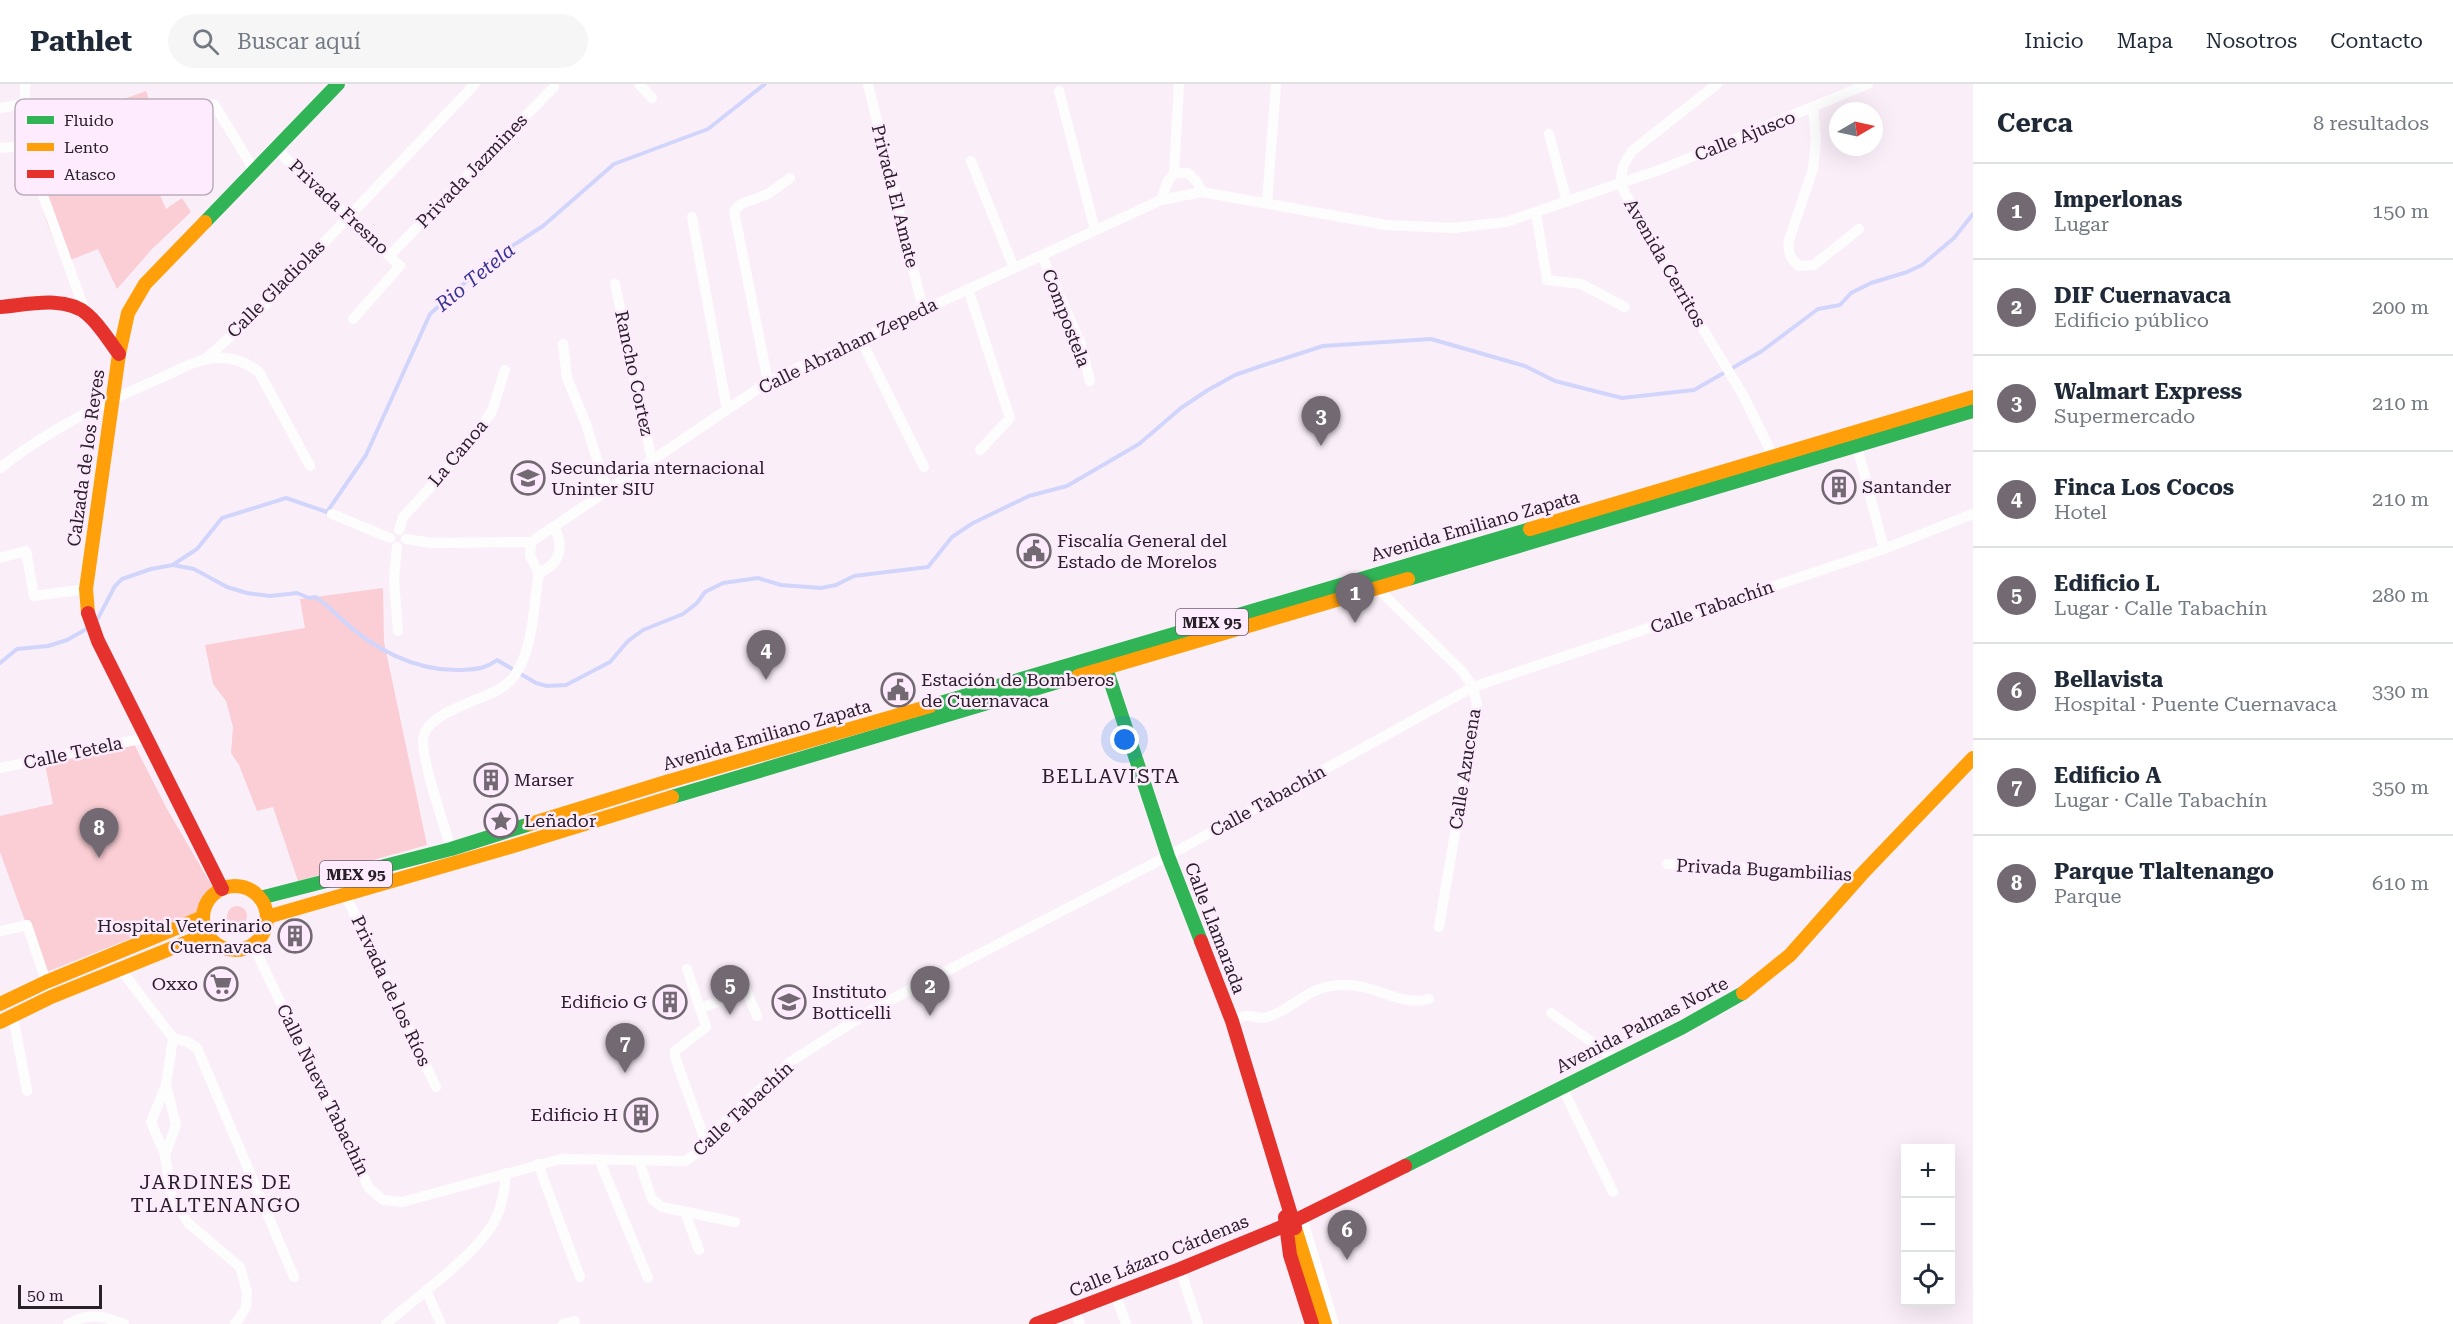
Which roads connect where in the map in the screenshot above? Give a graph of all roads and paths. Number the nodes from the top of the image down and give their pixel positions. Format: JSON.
{"nodes":[{"id":1,"x":338,"y":84,"type":"edge"},
{"id":2,"x":475,"y":84,"type":"edge"},
{"id":3,"x":639,"y":84,"type":"edge"},
{"id":4,"x":868,"y":84,"type":"edge"},
{"id":5,"x":1179,"y":84,"type":"edge"},
{"id":6,"x":1275,"y":84,"type":"edge"},
{"id":7,"x":1717,"y":84,"type":"edge"},
{"id":8,"x":1868,"y":84,"type":"edge"},
{"id":9,"x":554,"y":87,"type":"dead end"},
{"id":10,"x":1059,"y":91,"type":"dead end"},
{"id":11,"x":652,"y":98,"type":"dead end"},
{"id":12,"x":214,"y":104,"type":"dead end"},
{"id":13,"x":15,"y":106,"type":"edge"},
{"id":14,"x":0,"y":108,"type":"edge"},
{"id":15,"x":1813,"y":108,"type":"junction"},
{"id":16,"x":1549,"y":134,"type":"dead end"},
{"id":17,"x":15,"y":144,"type":"edge"},
{"id":18,"x":0,"y":148,"type":"edge"},
{"id":19,"x":276,"y":149,"type":"junction"},
{"id":20,"x":971,"y":161,"type":"dead end"},
{"id":21,"x":254,"y":170,"type":"junction"},
{"id":22,"x":1174,"y":173,"type":"junction"},
{"id":23,"x":790,"y":178,"type":"dead end"},
{"id":24,"x":1620,"y":184,"type":"junction"},
{"id":25,"x":1202,"y":192,"type":"junction"},
{"id":26,"x":44,"y":195,"type":"edge"},
{"id":27,"x":1161,"y":200,"type":"junction"},
{"id":28,"x":1267,"y":202,"type":"junction"},
{"id":29,"x":1567,"y":202,"type":"junction"},
{"id":30,"x":1536,"y":213,"type":"junction"},
{"id":31,"x":348,"y":217,"type":"junction"},
{"id":32,"x":692,"y":217,"type":"dead end"},
{"id":33,"x":1859,"y":229,"type":"dead end"},
{"id":34,"x":1095,"y":230,"type":"junction"},
{"id":35,"x":390,"y":255,"type":"junction"},
{"id":36,"x":1042,"y":256,"type":"junction"},
{"id":37,"x":1014,"y":268,"type":"junction"},
{"id":38,"x":615,"y":284,"type":"dead end"},
{"id":39,"x":968,"y":289,"type":"junction"},
{"id":40,"x":0,"y":307,"type":"edge"},
{"id":41,"x":1626,"y":307,"type":"dead end"},
{"id":42,"x":923,"y":309,"type":"junction"},
{"id":43,"x":85,"y":312,"type":"junction"},
{"id":44,"x":128,"y":313,"type":"junction"},
{"id":45,"x":353,"y":319,"type":"dead end"},
{"id":46,"x":97,"y":327,"type":"junction"},
{"id":47,"x":860,"y":338,"type":"junction"},
{"id":48,"x":563,"y":344,"type":"dead end"},
{"id":49,"x":118,"y":354,"type":"junction"},
{"id":50,"x":203,"y":360,"type":"junction"},
{"id":51,"x":505,"y":370,"type":"dead end"},
{"id":52,"x":1090,"y":381,"type":"dead end"},
{"id":53,"x":768,"y":382,"type":"junction"},
{"id":54,"x":1973,"y":397,"type":"edge"},
{"id":55,"x":109,"y":401,"type":"junction"},
{"id":56,"x":727,"y":410,"type":"junction"},
{"id":57,"x":1973,"y":411,"type":"edge"},
{"id":58,"x":1855,"y":438,"type":"junction"},
{"id":59,"x":980,"y":450,"type":"dead end"},
{"id":60,"x":652,"y":461,"type":"junction"},
{"id":61,"x":1776,"y":463,"type":"junction"},
{"id":62,"x":310,"y":466,"type":"dead end"},
{"id":63,"x":924,"y":467,"type":"dead end"},
{"id":64,"x":0,"y":468,"type":"edge"},
{"id":65,"x":607,"y":492,"type":"junction"},
{"id":66,"x":332,"y":514,"type":"dead end"},
{"id":67,"x":1973,"y":514,"type":"edge"},
{"id":68,"x":554,"y":527,"type":"junction"},
{"id":69,"x":399,"y":530,"type":"junction"},
{"id":70,"x":390,"y":538,"type":"junction"},
{"id":71,"x":406,"y":539,"type":"junction"},
{"id":72,"x":531,"y":542,"type":"junction"},
{"id":73,"x":397,"y":547,"type":"junction"},
{"id":74,"x":1884,"y":549,"type":"junction"},
{"id":75,"x":0,"y":558,"type":"edge"},
{"id":76,"x":539,"y":573,"type":"junction"},
{"id":77,"x":1366,"y":577,"type":"junction"},
{"id":78,"x":1377,"y":588,"type":"junction"},
{"id":79,"x":86,"y":596,"type":"junction"},
{"id":80,"x":1302,"y":603,"type":"junction"},
{"id":81,"x":398,"y":631,"type":"dead end"},
{"id":82,"x":1106,"y":668,"type":"junction"},
{"id":83,"x":1473,"y":687,"type":"junction"},
{"id":84,"x":145,"y":738,"type":"junction"},
{"id":85,"x":1973,"y":758,"type":"edge"},
{"id":86,"x":0,"y":768,"type":"edge"},
{"id":87,"x":696,"y":774,"type":"junction"},
{"id":88,"x":700,"y":789,"type":"junction"},
{"id":89,"x":634,"y":793,"type":"junction"},
{"id":90,"x":639,"y":807,"type":"junction"},
{"id":91,"x":451,"y":849,"type":"junction"},
{"id":92,"x":1168,"y":856,"type":"junction"},
{"id":93,"x":455,"y":863,"type":"junction"},
{"id":94,"x":1667,"y":864,"type":"dead end"},
{"id":95,"x":1862,"y":875,"type":"junction"},
{"id":96,"x":222,"y":888,"type":"junction"},
{"id":97,"x":345,"y":894,"type":"junction"},
{"id":98,"x":260,"y":898,"type":"junction"},
{"id":99,"x":203,"y":917,"type":"junction"},
{"id":100,"x":267,"y":917,"type":"junction"},
{"id":101,"x":1439,"y":927,"type":"dead end"},
{"id":102,"x":0,"y":931,"type":"edge"},
{"id":103,"x":207,"y":934,"type":"junction"},
{"id":104,"x":253,"y":945,"type":"junction"},
{"id":105,"x":687,"y":969,"type":"dead end"},
{"id":106,"x":122,"y":970,"type":"junction"},
{"id":107,"x":45,"y":982,"type":"junction"},
{"id":108,"x":51,"y":997,"type":"junction"},
{"id":109,"x":1429,"y":999,"type":"dead end"},
{"id":110,"x":0,"y":1004,"type":"edge"},
{"id":111,"x":701,"y":1008,"type":"junction"},
{"id":112,"x":1551,"y":1013,"type":"dead end"},
{"id":113,"x":13,"y":1016,"type":"junction"},
{"id":114,"x":757,"y":1016,"type":"dead end"},
{"id":115,"x":1232,"y":1021,"type":"junction"},
{"id":116,"x":0,"y":1022,"type":"edge"},
{"id":117,"x":173,"y":1038,"type":"junction"},
{"id":118,"x":1617,"y":1060,"type":"junction"},
{"id":119,"x":166,"y":1085,"type":"junction"},
{"id":120,"x":436,"y":1087,"type":"dead end"},
{"id":121,"x":1562,"y":1087,"type":"junction"},
{"id":122,"x":27,"y":1091,"type":"dead end"},
{"id":123,"x":707,"y":1146,"type":"junction"},
{"id":124,"x":165,"y":1155,"type":"junction"},
{"id":125,"x":599,"y":1159,"type":"junction"},
{"id":126,"x":639,"y":1161,"type":"junction"},
{"id":127,"x":538,"y":1164,"type":"junction"},
{"id":128,"x":506,"y":1173,"type":"junction"},
{"id":129,"x":1612,"y":1192,"type":"dead end"},
{"id":130,"x":685,"y":1212,"type":"junction"},
{"id":131,"x":1293,"y":1221,"type":"junction"},
{"id":132,"x":735,"y":1222,"type":"dead end"},
{"id":133,"x":699,"y":1250,"type":"dead end"},
{"id":134,"x":1180,"y":1269,"type":"junction"},
{"id":135,"x":294,"y":1277,"type":"dead end"},
{"id":136,"x":580,"y":1277,"type":"dead end"},
{"id":137,"x":648,"y":1278,"type":"dead end"},
{"id":138,"x":426,"y":1290,"type":"junction"},
{"id":139,"x":1115,"y":1293,"type":"junction"},
{"id":140,"x":1074,"y":1309,"type":"junction"},
{"id":141,"x":402,"y":1310,"type":"junction"},
{"id":142,"x":575,"y":1321,"type":"dead end"},
{"id":143,"x":72,"y":1323,"type":"edge"},
{"id":144,"x":124,"y":1324,"type":"edge"},
{"id":145,"x":235,"y":1324,"type":"edge"},
{"id":146,"x":386,"y":1324,"type":"edge"},
{"id":147,"x":397,"y":1324,"type":"edge"},
{"id":148,"x":441,"y":1324,"type":"edge"},
{"id":149,"x":563,"y":1324,"type":"edge"},
{"id":150,"x":1036,"y":1324,"type":"edge"},
{"id":151,"x":1080,"y":1324,"type":"edge"},
{"id":152,"x":1126,"y":1324,"type":"edge"},
{"id":153,"x":1198,"y":1324,"type":"edge"},
{"id":154,"x":1322,"y":1324,"type":"edge"}],
"edges":[{"from":1,"to":19,"type":"main road","name":"Calzada de los Reyes"},
{"from":2,"to":31,"type":"street","name":"Calle Gladiolas"},
{"from":3,"to":11,"type":"street"},
{"from":4,"to":42,"type":"street","name":"Privada El Amate"},
{"from":5,"to":22,"type":"street"},
{"from":6,"to":28,"type":"street"},
{"from":7,"to":24,"type":"street","name":"Avenida Cerritos"},
{"from":8,"to":15,"type":"street","name":"Calle Ajusco"},
{"from":9,"to":35,"type":"street","name":"Privada Jazmines"},
{"from":10,"to":34,"type":"street"},
{"from":12,"to":21,"type":"street"},
{"from":13,"to":14,"type":"street"},
{"from":15,"to":24,"type":"street","name":"Calle Ajusco"},
{"from":15,"to":33,"type":"street"},
{"from":16,"to":29,"type":"street"},
{"from":17,"to":18,"type":"street"},
{"from":19,"to":21,"type":"main road","name":"Calzada de los Reyes"},
{"from":19,"to":31,"type":"street","name":"Privada Fresno"},
{"from":20,"to":37,"type":"street"},
{"from":21,"to":44,"type":"main road","name":"Calzada de los Reyes"},
{"from":22,"to":25,"type":"street"},
{"from":22,"to":27,"type":"street"},
{"from":23,"to":53,"type":"street"},
{"from":24,"to":29,"type":"street","name":"Calle Abraham Zepeda"},
{"from":24,"to":61,"type":"street","name":"Avenida Cerritos"},
{"from":25,"to":27,"type":"street","name":"Calle Abraham Zepeda"},
{"from":25,"to":28,"type":"street","name":"Calle Abraham Zepeda"},
{"from":26,"to":43,"type":"street"},
{"from":27,"to":34,"type":"street","name":"Calle Abraham Zepeda"},
{"from":28,"to":30,"type":"street","name":"Calle Abraham Zepeda"},
{"from":29,"to":30,"type":"street","name":"Calle Abraham Zepeda"},
{"from":30,"to":41,"type":"street"},
{"from":31,"to":35,"type":"street","name":"Privada Fresno"},
{"from":31,"to":50,"type":"street","name":"Calle Gladiolas"},
{"from":32,"to":56,"type":"street"},
{"from":34,"to":36,"type":"street","name":"Calle Abraham Zepeda"},
{"from":35,"to":45,"type":"street","name":"Privada Fresno"},
{"from":36,"to":37,"type":"street","name":"Calle Abraham Zepeda"},
{"from":36,"to":52,"type":"street","name":"Compostela"},
{"from":37,"to":39,"type":"street","name":"Calle Abraham Zepeda"},
{"from":38,"to":60,"type":"street","name":"Rancho Cortez"},
{"from":39,"to":42,"type":"street","name":"Calle Abraham Zepeda"},
{"from":39,"to":59,"type":"street"},
{"from":40,"to":43,"type":"main road"},
{"from":42,"to":47,"type":"street","name":"Calle Abraham Zepeda"},
{"from":43,"to":46,"type":"main road"},
{"from":44,"to":46,"type":"main road"},
{"from":44,"to":49,"type":"main road","name":"Calzada de los Reyes"},
{"from":46,"to":49,"type":"main road"},
{"from":47,"to":53,"type":"street","name":"Calle Abraham Zepeda"},
{"from":47,"to":63,"type":"street"},
{"from":48,"to":65,"type":"street"},
{"from":49,"to":55,"type":"main road","name":"Calzada de los Reyes"},
{"from":50,"to":55,"type":"street"},
{"from":50,"to":62,"type":"street"},
{"from":51,"to":69,"type":"street","name":"La Canoa"},
{"from":53,"to":56,"type":"street","name":"Calle Abraham Zepeda"},
{"from":54,"to":58,"type":"main road","name":"Avenida Emiliano Zapata","number":"MEX 95"},
{"from":55,"to":64,"type":"street"},
{"from":55,"to":79,"type":"main road","name":"Calzada de los Reyes"},
{"from":56,"to":60,"type":"street","name":"Calle Abraham Zepeda"},
{"from":57,"to":58,"type":"main road","name":"Avenida Emiliano Zapata","number":"MEX 95"},
{"from":58,"to":61,"type":"main road","name":"Avenida Emiliano Zapata","number":"MEX 95"},
{"from":58,"to":74,"type":"street"},
{"from":60,"to":65,"type":"street","name":"Calle Abraham Zepeda"},
{"from":61,"to":77,"type":"main road","name":"Avenida Emiliano Zapata","number":"MEX 95"},
{"from":61,"to":78,"type":"main road","name":"Avenida Emiliano Zapata","number":"MEX 95"},
{"from":65,"to":68,"type":"street","name":"Calle Abraham Zepeda"},
{"from":66,"to":70,"type":"street"},
{"from":67,"to":74,"type":"street","name":"Calle Tabachín"},
{"from":68,"to":72,"type":"street","name":"Calle Abraham Zepeda"},
{"from":68,"to":76,"type":"street"},
{"from":69,"to":70,"type":"street"},
{"from":69,"to":71,"type":"street"},
{"from":70,"to":73,"type":"street"},
{"from":71,"to":72,"type":"street"},
{"from":71,"to":73,"type":"street"},
{"from":72,"to":76,"type":"street"},
{"from":73,"to":81,"type":"street"},
{"from":74,"to":83,"type":"street","name":"Calle Tabachín"},
{"from":75,"to":79,"type":"street"},
{"from":76,"to":91,"type":"street"},
{"from":77,"to":78,"type":"street","name":"Calle Azucena"},
{"from":77,"to":80,"type":"main road","name":"Avenida Emiliano Zapata","number":"MEX 95"},
{"from":78,"to":80,"type":"main road","name":"Avenida Emiliano Zapata","number":"MEX 95"},
{"from":78,"to":83,"type":"street","name":"Calle Azucena"},
{"from":79,"to":84,"type":"main road","name":"Calzada de los Reyes"},
{"from":80,"to":82,"type":"main road","name":"Avenida Emiliano Zapata","number":"MEX 95"},
{"from":80,"to":87,"type":"main road","name":"Avenida Emiliano Zapata","number":"MEX 95"},
{"from":82,"to":88,"type":"main road","name":"Avenida Emiliano Zapata","number":"MEX 95"},
{"from":82,"to":92,"type":"main road","name":"Calle Llamarada"},
{"from":83,"to":92,"type":"street","name":"Calle Tabachín"},
{"from":83,"to":101,"type":"street","name":"Calle Azucena"},
{"from":84,"to":86,"type":"street","name":"Calle Tetela"},
{"from":84,"to":96,"type":"main road","name":"Calzada de los Reyes"},
{"from":85,"to":95,"type":"main road","name":"Avenida Palmas Norte"},
{"from":87,"to":88,"type":"main road"},
{"from":87,"to":89,"type":"main road","name":"Avenida Emiliano Zapata","number":"MEX 95"},
{"from":88,"to":90,"type":"main road","name":"Avenida Emiliano Zapata","number":"MEX 95"},
{"from":89,"to":90,"type":"main road"},
{"from":89,"to":91,"type":"main road","name":"Avenida Emiliano Zapata","number":"MEX 95"},
{"from":90,"to":93,"type":"main road","name":"Avenida Emiliano Zapata","number":"MEX 95"},
{"from":91,"to":93,"type":"street"},
{"from":91,"to":98,"type":"main road","name":"Avenida Emiliano Zapata","number":"MEX 95"},
{"from":92,"to":115,"type":"main road","name":"Calle Llamarada"},
{"from":92,"to":123,"type":"street","name":"Calle Tabachín"},
{"from":93,"to":97,"type":"main road","name":"Avenida Emiliano Zapata","number":"MEX 95"},
{"from":94,"to":95,"type":"street","name":"Privada Bugambilias"},
{"from":95,"to":118,"type":"main road","name":"Avenida Palmas Norte"},
{"from":96,"to":98,"type":"main road"},
{"from":96,"to":99,"type":"main road"},
{"from":97,"to":100,"type":"main road","name":"Avenida Emiliano Zapata","number":"MEX 95"},
{"from":97,"to":120,"type":"street","name":"Privada de los Ríos"},
{"from":98,"to":100,"type":"main road"},
{"from":99,"to":103,"type":"main road"},
{"from":99,"to":107,"type":"main road"},
{"from":100,"to":104,"type":"main road"},
{"from":102,"to":107,"type":"street"},
{"from":103,"to":104,"type":"main road"},
{"from":103,"to":106,"type":"main road"},
{"from":104,"to":128,"type":"street","name":"Calle Nueva Tabachín"},
{"from":105,"to":111,"type":"street"},
{"from":106,"to":108,"type":"main road"},
{"from":106,"to":117,"type":"street"},
{"from":107,"to":108,"type":"street"},
{"from":107,"to":110,"type":"main road"},
{"from":108,"to":113,"type":"main road"},
{"from":109,"to":115,"type":"street"},
{"from":111,"to":114,"type":"street"},
{"from":111,"to":123,"type":"street"},
{"from":112,"to":118,"type":"street"},
{"from":113,"to":116,"type":"main road"},
{"from":113,"to":122,"type":"street"},
{"from":115,"to":131,"type":"main road","name":"Calle Llamarada"},
{"from":117,"to":119,"type":"street"},
{"from":117,"to":135,"type":"street"},
{"from":118,"to":121,"type":"main road","name":"Avenida Palmas Norte"},
{"from":119,"to":124,"type":"street"},
{"from":119,"to":124,"type":"street"},
{"from":121,"to":129,"type":"street"},
{"from":121,"to":131,"type":"main road","name":"Avenida Palmas Norte"},
{"from":123,"to":126,"type":"street","name":"Calle Tabachín"},
{"from":124,"to":145,"type":"street"},
{"from":125,"to":126,"type":"street","name":"Calle Tabachín"},
{"from":125,"to":127,"type":"street","name":"Calle Tabachín"},
{"from":125,"to":137,"type":"street"},
{"from":126,"to":130,"type":"street"},
{"from":127,"to":128,"type":"street","name":"Calle Tabachín"},
{"from":127,"to":136,"type":"street"},
{"from":128,"to":138,"type":"street"},
{"from":130,"to":132,"type":"street"},
{"from":130,"to":133,"type":"street"},
{"from":131,"to":134,"type":"main road","name":"Calle Lázaro Cárdenas"},
{"from":131,"to":154,"type":"main road"},
{"from":131,"to":154,"type":"street"},
{"from":134,"to":139,"type":"main road","name":"Calle Lázaro Cárdenas"},
{"from":134,"to":153,"type":"street"},
{"from":138,"to":141,"type":"street"},
{"from":138,"to":148,"type":"street"},
{"from":139,"to":140,"type":"main road","name":"Calle Lázaro Cárdenas"},
{"from":139,"to":152,"type":"street"},
{"from":140,"to":150,"type":"main road","name":"Calle Lázaro Cárdenas"},
{"from":140,"to":151,"type":"street"},
{"from":141,"to":146,"type":"street"},
{"from":141,"to":147,"type":"street"},
{"from":142,"to":149,"type":"street"},
{"from":143,"to":144,"type":"street"}]}
